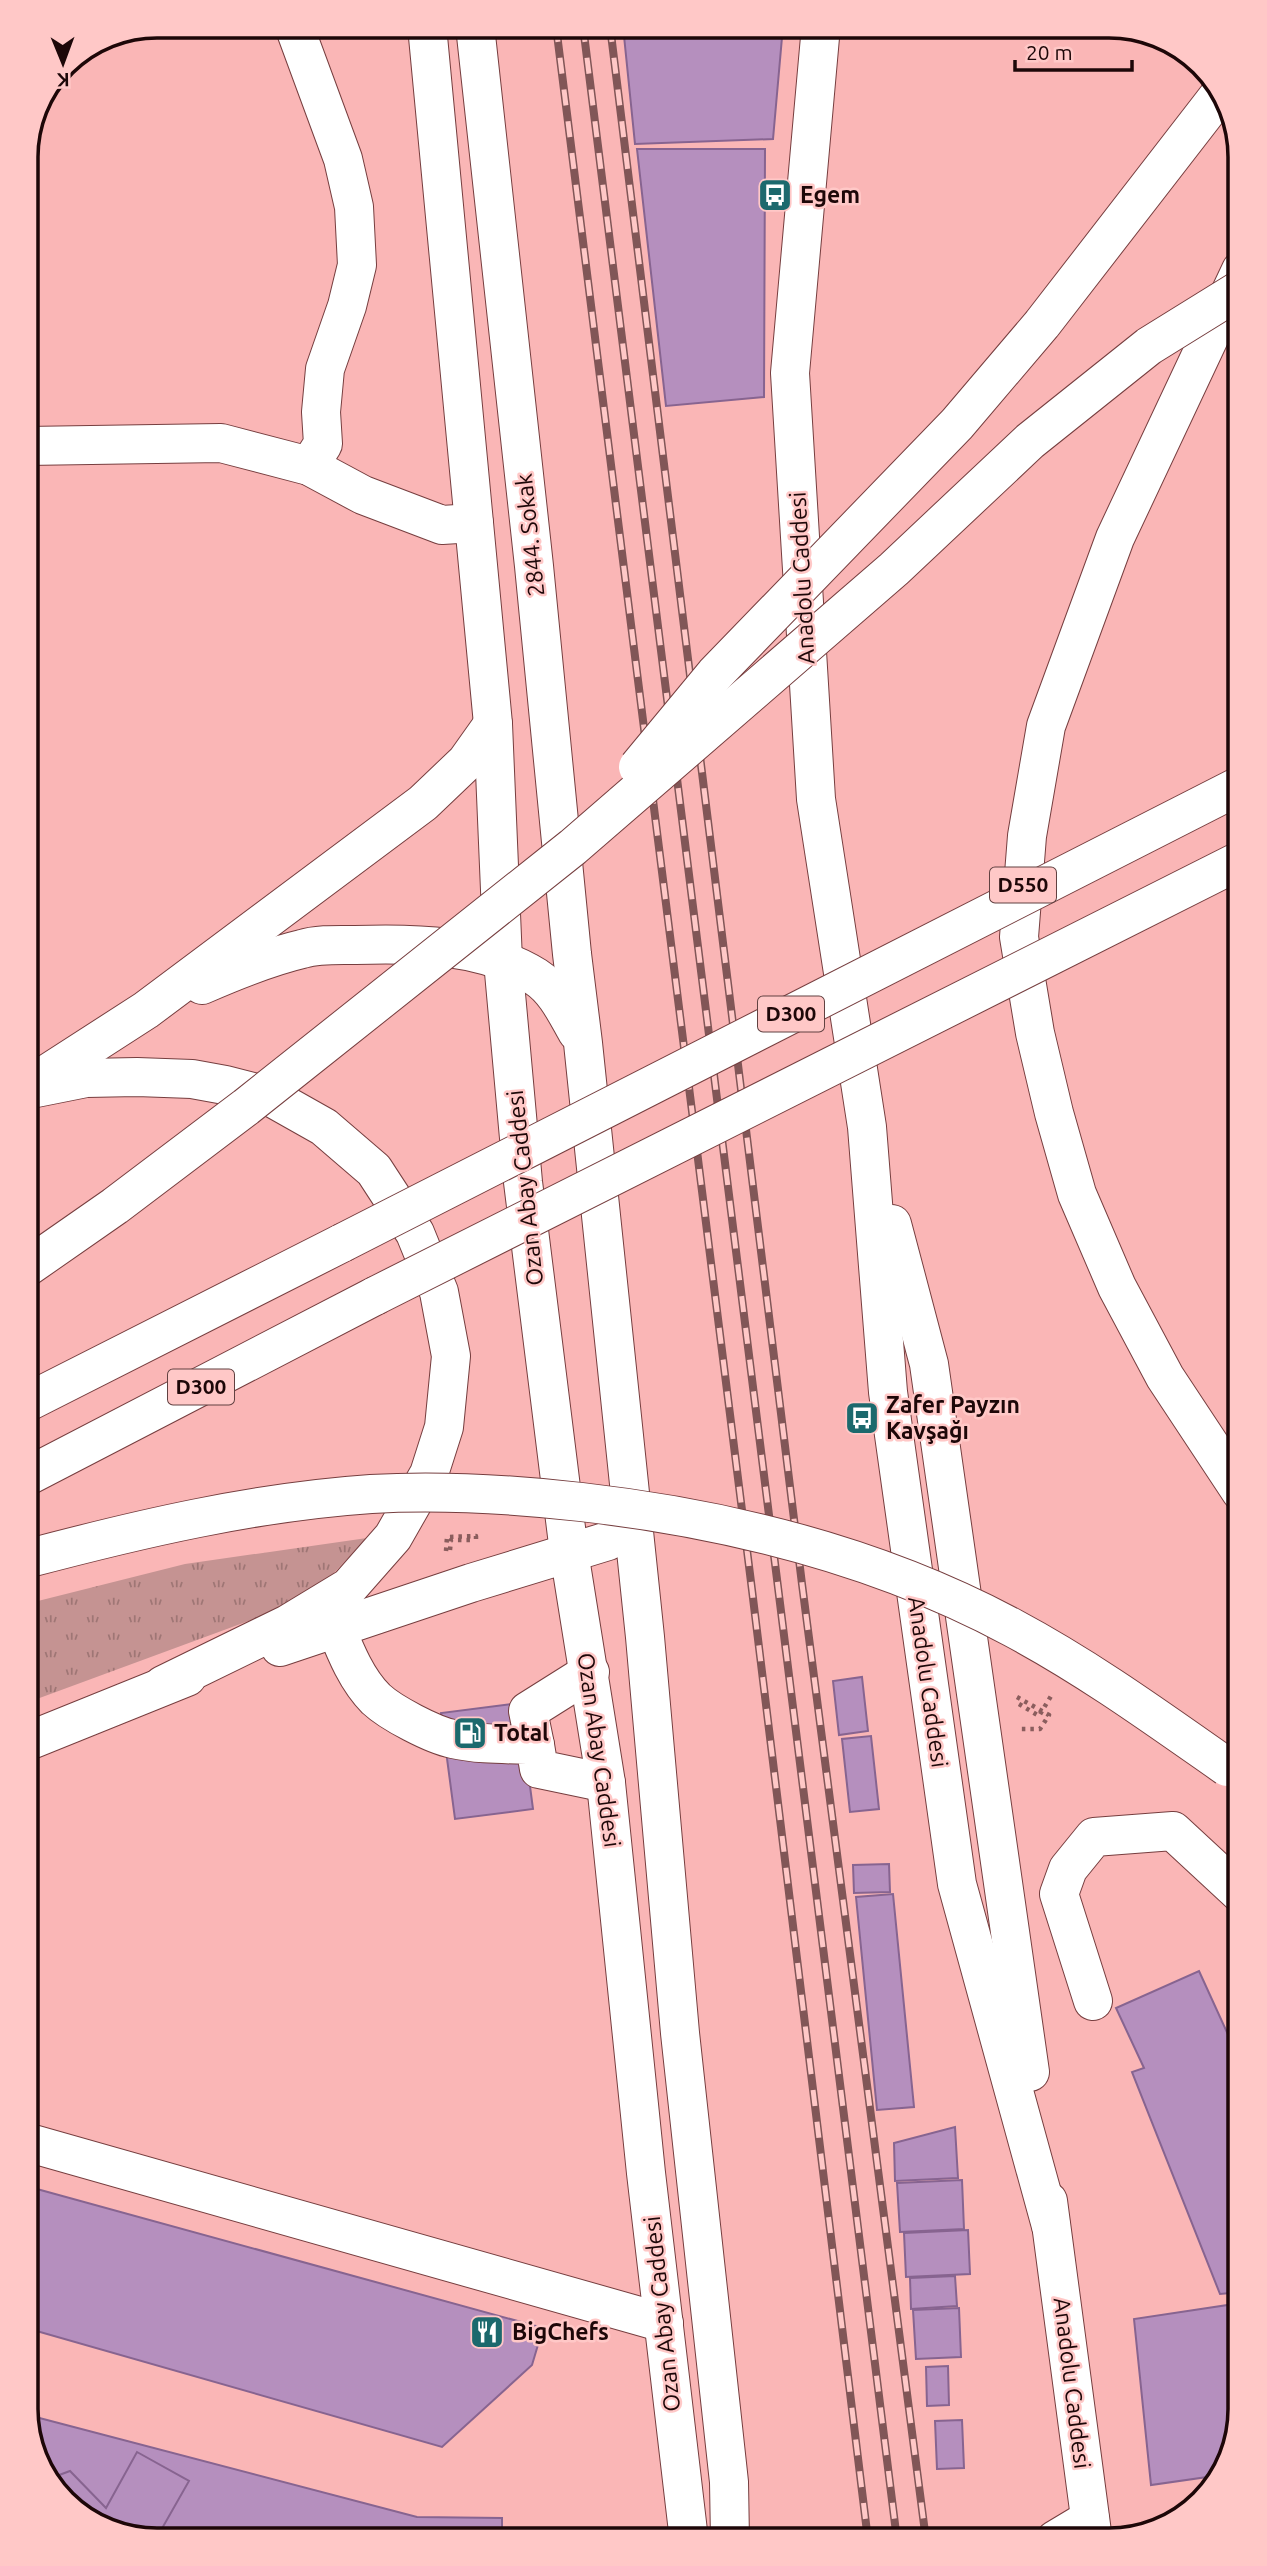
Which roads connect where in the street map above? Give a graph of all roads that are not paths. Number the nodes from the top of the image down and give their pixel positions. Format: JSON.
{"nodes":[{"id":1,"x":298,"y":38,"type":"edge"},
{"id":2,"x":428,"y":38,"type":"edge"},
{"id":3,"x":476,"y":38,"type":"edge"},
{"id":4,"x":820,"y":39,"type":"edge"},
{"id":5,"x":1214,"y":101,"type":"edge"},
{"id":6,"x":1228,"y":297,"type":"edge"},
{"id":7,"x":1228,"y":298,"type":"edge"},
{"id":8,"x":39,"y":446,"type":"edge"},
{"id":9,"x":309,"y":466,"type":"junction"},
{"id":10,"x":474,"y":523,"type":"junction"},
{"id":11,"x":493,"y":724,"type":"junction"},
{"id":12,"x":1228,"y":792,"type":"edge"},
{"id":13,"x":573,"y":847,"type":"junction"},
{"id":14,"x":1228,"y":867,"type":"edge"},
{"id":15,"x":503,"y":961,"type":"junction"},
{"id":16,"x":146,"y":1010,"type":"junction"},
{"id":17,"x":583,"y":1043,"type":"junction"},
{"id":18,"x":39,"y":1081,"type":"edge"},
{"id":19,"x":39,"y":1087,"type":"edge"},
{"id":20,"x":39,"y":1259,"type":"edge"},
{"id":21,"x":38,"y":1397,"type":"edge"},
{"id":22,"x":38,"y":1471,"type":"edge"},
{"id":23,"x":1228,"y":1472,"type":"edge"},
{"id":24,"x":633,"y":1528,"type":"junction"},
{"id":25,"x":569,"y":1552,"type":"junction"},
{"id":26,"x":38,"y":1556,"type":"edge"},
{"id":27,"x":336,"y":1628,"type":"junction"},
{"id":28,"x":590,"y":1672,"type":"junction"},
{"id":29,"x":163,"y":1685,"type":"junction"},
{"id":30,"x":38,"y":1737,"type":"edge"},
{"id":31,"x":535,"y":1745,"type":"junction"},
{"id":32,"x":1228,"y":1769,"type":"edge"},
{"id":33,"x":606,"y":1783,"type":"junction"},
{"id":34,"x":1228,"y":1882,"type":"edge"},
{"id":35,"x":1093,"y":2001,"type":"dead end"},
{"id":36,"x":38,"y":2145,"type":"edge"},
{"id":37,"x":664,"y":2323,"type":"junction"},
{"id":38,"x":688,"y":2528,"type":"edge"},
{"id":39,"x":730,"y":2528,"type":"edge"},
{"id":40,"x":1091,"y":2528,"type":"edge"}],
"edges":[{"from":1,"to":9,"type":"main road"},
{"from":2,"to":10,"type":"main road"},
{"from":3,"to":17,"type":"main road","name":"2844. Sokak"},
{"from":4,"to":40,"type":"main road","name":"Anadolu Caddesi"},
{"from":5,"to":13,"type":"main road","bridge":true},
{"from":6,"to":13,"type":"main road","bridge":true},
{"from":7,"to":23,"type":"main road","number":"D550"},
{"from":8,"to":9,"type":"main road"},
{"from":9,"to":10,"type":"main road"},
{"from":10,"to":11,"type":"main road"},
{"from":11,"to":15,"type":"main road"},
{"from":11,"to":16,"type":"main road"},
{"from":12,"to":21,"type":"main road","number":"D300","bridge":true},
{"from":13,"to":20,"type":"main road","bridge":true},
{"from":14,"to":22,"type":"main road","number":"D300","bridge":true},
{"from":15,"to":16,"type":"main road"},
{"from":15,"to":17,"type":"main road"},
{"from":15,"to":25,"type":"main road","name":"Ozan Abay Caddesi"},
{"from":16,"to":18,"type":"main road"},
{"from":17,"to":24,"type":"main road"},
{"from":19,"to":29,"type":"main road"},
{"from":24,"to":25,"type":"main road"},
{"from":24,"to":39,"type":"main road"},
{"from":25,"to":27,"type":"main road"},
{"from":25,"to":28,"type":"main road","name":"Ozan Abay Caddesi"},
{"from":26,"to":32,"type":"main road","bridge":true},
{"from":27,"to":29,"type":"main road"},
{"from":27,"to":31,"type":"main road"},
{"from":28,"to":31,"type":"main road"},
{"from":28,"to":33,"type":"main road","name":"Ozan Abay Caddesi"},
{"from":29,"to":30,"type":"main road"},
{"from":31,"to":33,"type":"main road"},
{"from":33,"to":37,"type":"main road","name":"Ozan Abay Caddesi"},
{"from":34,"to":35,"type":"main road"},
{"from":36,"to":37,"type":"main road"},
{"from":37,"to":38,"type":"main road","name":"Ozan Abay Caddesi"}]}
